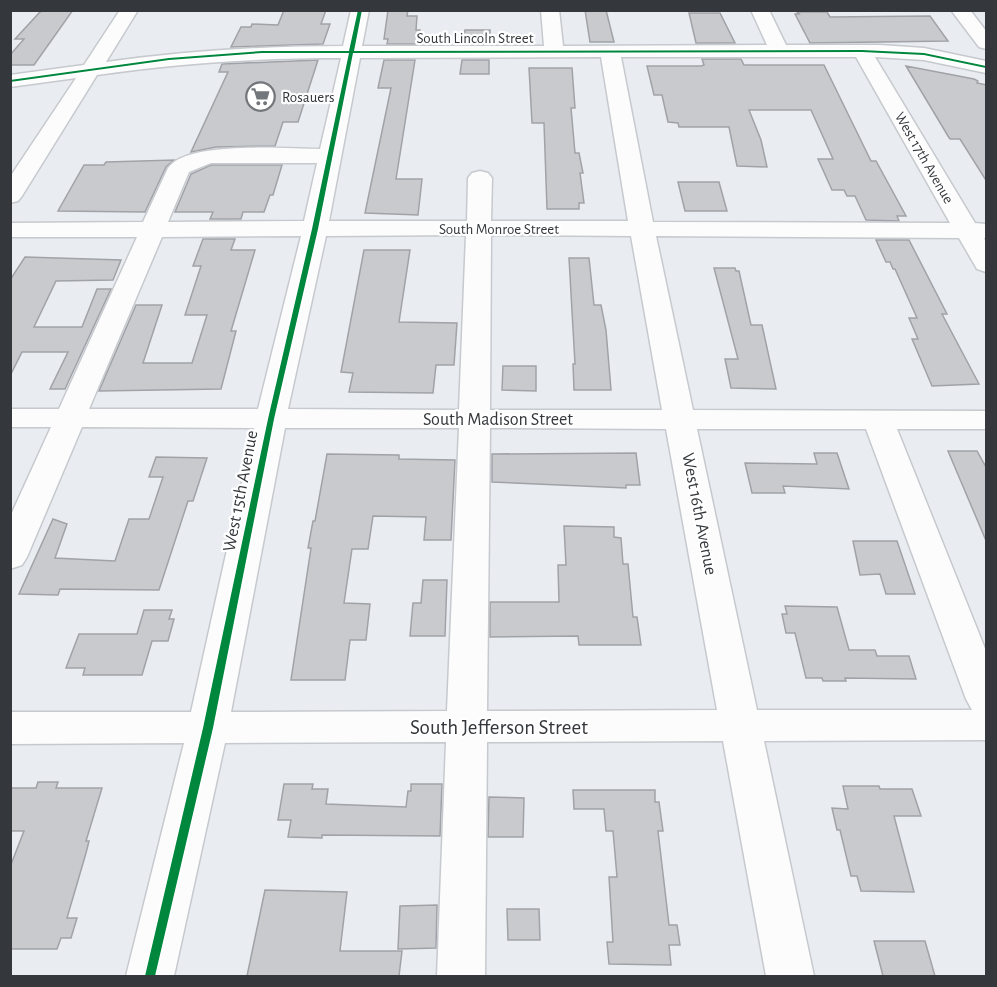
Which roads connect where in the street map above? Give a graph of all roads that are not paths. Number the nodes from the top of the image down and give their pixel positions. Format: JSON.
{"nodes":[{"id":1,"x":129,"y":10,"type":"edge"},
{"id":2,"x":360,"y":10,"type":"edge"},
{"id":3,"x":550,"y":10,"type":"edge"},
{"id":4,"x":760,"y":10,"type":"edge"},
{"id":5,"x":960,"y":10,"type":"edge"},
{"id":6,"x":987,"y":46,"type":"edge"},
{"id":7,"x":351,"y":51,"type":"junction"},
{"id":8,"x":554,"y":51,"type":"junction"},
{"id":9,"x":610,"y":51,"type":"junction"},
{"id":10,"x":779,"y":51,"type":"junction"},
{"id":11,"x":862,"y":51,"type":"junction"},
{"id":12,"x":987,"y":67,"type":"edge"},
{"id":13,"x":90,"y":71,"type":"junction"},
{"id":14,"x":10,"y":81,"type":"edge"},
{"id":15,"x":73,"y":98,"type":"junction"},
{"id":16,"x":330,"y":156,"type":"junction"},
{"id":17,"x":480,"y":178,"type":"dead end"},
{"id":18,"x":10,"y":196,"type":"edge"},
{"id":19,"x":479,"y":228,"type":"junction"},
{"id":20,"x":315,"y":229,"type":"junction"},
{"id":21,"x":642,"y":229,"type":"junction"},
{"id":22,"x":10,"y":230,"type":"edge"},
{"id":23,"x":153,"y":230,"type":"junction"},
{"id":24,"x":977,"y":231,"type":"edge"},
{"id":25,"x":987,"y":264,"type":"edge"},
{"id":26,"x":10,"y":418,"type":"edge"},
{"id":27,"x":72,"y":418,"type":"junction"},
{"id":28,"x":271,"y":419,"type":"junction"},
{"id":29,"x":474,"y":420,"type":"junction"},
{"id":30,"x":878,"y":420,"type":"junction"},
{"id":31,"x":987,"y":420,"type":"edge"},
{"id":32,"x":680,"y":421,"type":"junction"},
{"id":33,"x":10,"y":558,"type":"edge"},
{"id":34,"x":987,"y":699,"type":"edge"},
{"id":35,"x":987,"y":725,"type":"edge"},
{"id":36,"x":740,"y":726,"type":"junction"},
{"id":37,"x":466,"y":727,"type":"junction"},
{"id":38,"x":10,"y":728,"type":"edge"},
{"id":39,"x":208,"y":728,"type":"junction"},
{"id":40,"x":150,"y":976,"type":"edge"},
{"id":41,"x":461,"y":976,"type":"edge"},
{"id":42,"x":790,"y":976,"type":"edge"}],
"edges":[{"from":1,"to":13,"type":"street"},
{"from":2,"to":7,"type":"street","name":"West 15th Avenue"},
{"from":3,"to":8,"type":"street"},
{"from":4,"to":10,"type":"street"},
{"from":5,"to":6,"type":"street"},
{"from":6,"to":11,"type":"street","name":"South Lincoln Street"},
{"from":7,"to":8,"type":"street","name":"South Lincoln Street"},
{"from":7,"to":13,"type":"street","name":"South Lincoln Street"},
{"from":7,"to":16,"type":"street","name":"West 15th Avenue"},
{"from":8,"to":9,"type":"street","name":"South Lincoln Street"},
{"from":9,"to":10,"type":"street","name":"South Lincoln Street"},
{"from":9,"to":21,"type":"street","name":"West 16th Avenue"},
{"from":10,"to":11,"type":"street","name":"South Lincoln Street"},
{"from":11,"to":12,"type":"street","name":"South Lincoln Street"},
{"from":11,"to":24,"type":"street","name":"West 17th Avenue"},
{"from":13,"to":14,"type":"street"},
{"from":13,"to":15,"type":"street"},
{"from":14,"to":15,"type":"street"},
{"from":15,"to":18,"type":"street"},
{"from":16,"to":20,"type":"street","name":"West 15th Avenue"},
{"from":16,"to":23,"type":"street"},
{"from":17,"to":19,"type":"street"},
{"from":19,"to":20,"type":"street","name":"South Monroe Street"},
{"from":19,"to":21,"type":"street","name":"South Monroe Street"},
{"from":19,"to":29,"type":"street"},
{"from":20,"to":23,"type":"street","name":"South Monroe Street"},
{"from":20,"to":28,"type":"street","name":"West 15th Avenue"},
{"from":21,"to":24,"type":"street","name":"South Monroe Street"},
{"from":21,"to":32,"type":"street","name":"West 16th Avenue"},
{"from":22,"to":23,"type":"street","name":"South Monroe Street"},
{"from":23,"to":27,"type":"street"},
{"from":24,"to":25,"type":"street","name":"West 17th Avenue"},
{"from":26,"to":27,"type":"street","name":"South Madison Street"},
{"from":27,"to":28,"type":"street","name":"South Madison Street"},
{"from":27,"to":33,"type":"street"},
{"from":28,"to":29,"type":"street","name":"South Madison Street"},
{"from":28,"to":39,"type":"street","name":"West 15th Avenue"},
{"from":29,"to":32,"type":"street","name":"South Madison Street"},
{"from":29,"to":37,"type":"street"},
{"from":30,"to":31,"type":"street","name":"South Madison Street"},
{"from":30,"to":32,"type":"street","name":"South Madison Street"},
{"from":30,"to":34,"type":"street"},
{"from":32,"to":36,"type":"street","name":"West 16th Avenue"},
{"from":35,"to":36,"type":"street","name":"South Jefferson Street"},
{"from":36,"to":37,"type":"street","name":"South Jefferson Street"},
{"from":36,"to":42,"type":"street","name":"West 16th Avenue"},
{"from":37,"to":39,"type":"street","name":"South Jefferson Street"},
{"from":37,"to":41,"type":"street"},
{"from":38,"to":39,"type":"street","name":"South Jefferson Street"},
{"from":39,"to":40,"type":"street","name":"West 15th Avenue"}]}
